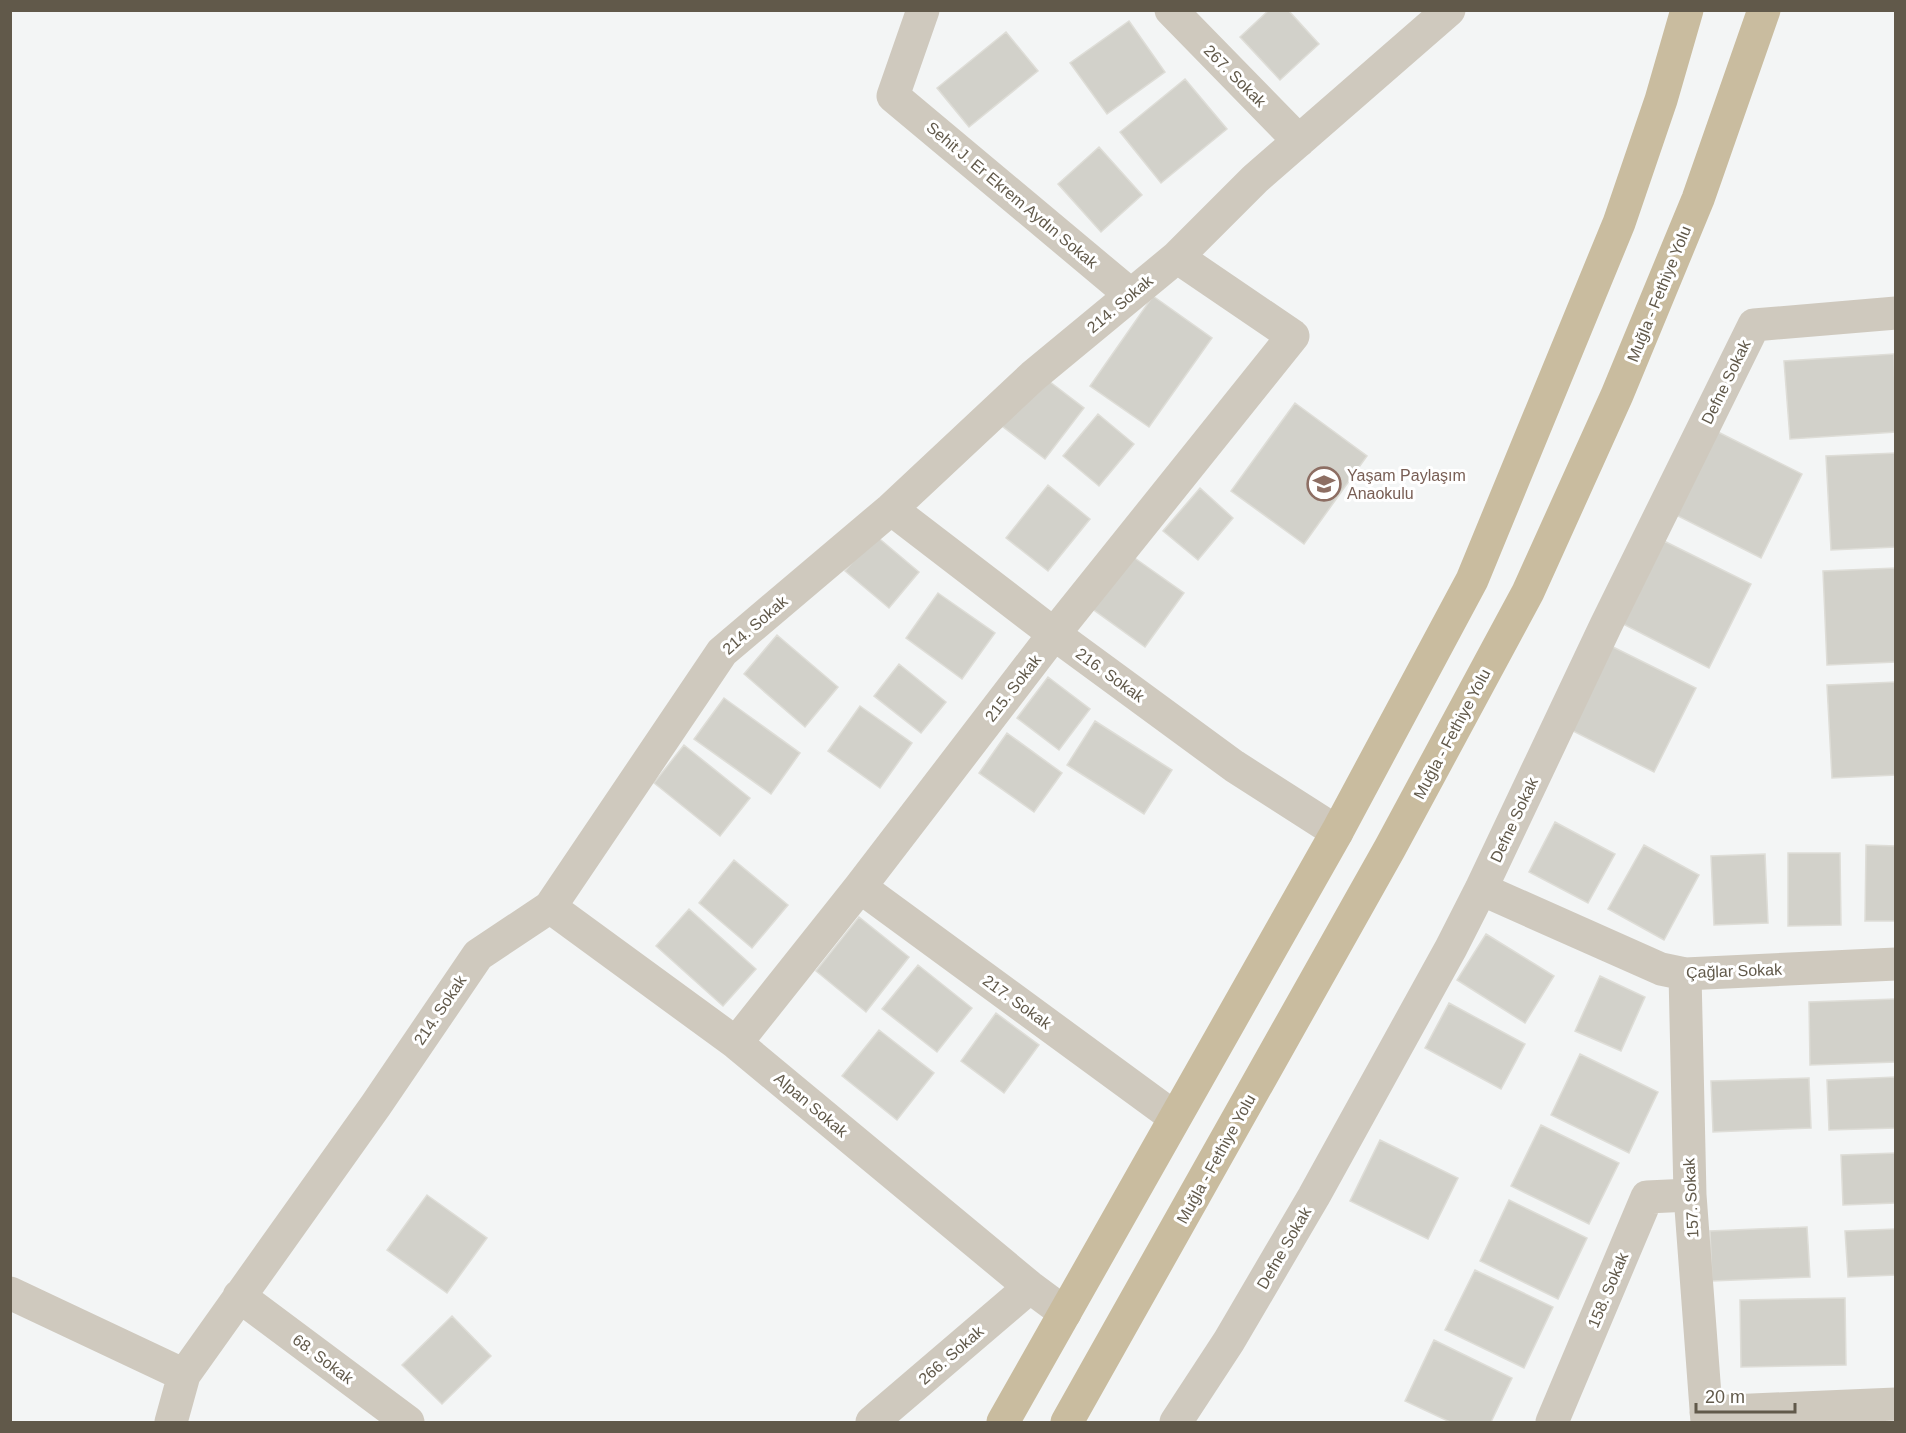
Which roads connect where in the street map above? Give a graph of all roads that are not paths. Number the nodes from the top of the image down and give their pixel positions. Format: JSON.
{"nodes":[{"id":1,"x":923,"y":10,"type":"edge"},
{"id":2,"x":1171,"y":10,"type":"edge"},
{"id":3,"x":1449,"y":10,"type":"edge"},
{"id":4,"x":1687,"y":10,"type":"edge"},
{"id":5,"x":1764,"y":10,"type":"edge"},
{"id":6,"x":1299,"y":141,"type":"junction"},
{"id":7,"x":1177,"y":257,"type":"junction"},
{"id":8,"x":1131,"y":295,"type":"junction"},
{"id":9,"x":1896,"y":313,"type":"edge"},
{"id":10,"x":891,"y":509,"type":"junction"},
{"id":11,"x":1054,"y":634,"type":"junction"},
{"id":12,"x":1337,"y":832,"type":"junction"},
{"id":13,"x":860,"y":887,"type":"junction"},
{"id":14,"x":1480,"y":890,"type":"junction"},
{"id":15,"x":550,"y":907,"type":"junction"},
{"id":16,"x":1896,"y":964,"type":"edge"},
{"id":17,"x":1685,"y":974,"type":"junction"},
{"id":18,"x":736,"y":1043,"type":"junction"},
{"id":19,"x":1174,"y":1117,"type":"junction"},
{"id":20,"x":1690,"y":1195,"type":"junction"},
{"id":21,"x":1030,"y":1287,"type":"junction"},
{"id":22,"x":10,"y":1293,"type":"edge"},
{"id":23,"x":239,"y":1296,"type":"junction"},
{"id":24,"x":1065,"y":1313,"type":"junction"},
{"id":25,"x":184,"y":1375,"type":"junction"},
{"id":26,"x":1896,"y":1404,"type":"edge"},
{"id":27,"x":1707,"y":1417,"type":"edge"},
{"id":28,"x":171,"y":1422,"type":"edge"},
{"id":29,"x":408,"y":1422,"type":"edge"},
{"id":30,"x":872,"y":1422,"type":"edge"},
{"id":31,"x":1003,"y":1422,"type":"edge"},
{"id":32,"x":1067,"y":1422,"type":"edge"},
{"id":33,"x":1176,"y":1422,"type":"edge"},
{"id":34,"x":1552,"y":1422,"type":"edge"}],
"edges":[{"from":1,"to":8,"type":"street","name":"Sehit J. Er Ekrem Aydın Sokak"},
{"from":2,"to":6,"type":"street","name":"267. Sokak"},
{"from":3,"to":6,"type":"street","name":"214. Sokak"},
{"from":4,"to":12,"type":"highway"},
{"from":5,"to":32,"type":"highway","name":"Muğla - Fethiye Yolu"},
{"from":6,"to":7,"type":"street","name":"214. Sokak"},
{"from":7,"to":8,"type":"street","name":"214. Sokak"},
{"from":7,"to":11,"type":"street","name":"215. Sokak"},
{"from":8,"to":10,"type":"street","name":"214. Sokak"},
{"from":9,"to":14,"type":"street","name":"Defne Sokak"},
{"from":10,"to":11,"type":"street","name":"216. Sokak"},
{"from":10,"to":15,"type":"street","name":"214. Sokak"},
{"from":11,"to":12,"type":"street","name":"216. Sokak"},
{"from":11,"to":13,"type":"street","name":"215. Sokak"},
{"from":12,"to":19,"type":"highway"},
{"from":13,"to":18,"type":"street","name":"215. Sokak"},
{"from":13,"to":19,"type":"street","name":"217. Sokak"},
{"from":14,"to":17,"type":"street","name":"Çağlar Sokak"},
{"from":14,"to":33,"type":"street","name":"Defne Sokak"},
{"from":15,"to":18,"type":"street","name":"Alpan Sokak"},
{"from":15,"to":23,"type":"street","name":"214. Sokak"},
{"from":16,"to":17,"type":"street","name":"Çağlar Sokak"},
{"from":17,"to":20,"type":"street","name":"157. Sokak"},
{"from":18,"to":21,"type":"street","name":"Alpan Sokak"},
{"from":19,"to":24,"type":"highway"},
{"from":20,"to":27,"type":"street","name":"157. Sokak"},
{"from":20,"to":34,"type":"street","name":"158. Sokak"},
{"from":21,"to":24,"type":"street","name":"Alpan Sokak"},
{"from":21,"to":30,"type":"street","name":"266. Sokak"},
{"from":22,"to":25,"type":"street"},
{"from":23,"to":25,"type":"street","name":"214. Sokak"},
{"from":23,"to":29,"type":"street","name":"68. Sokak"},
{"from":24,"to":31,"type":"highway"},
{"from":25,"to":28,"type":"street","name":"214. Sokak"},
{"from":26,"to":27,"type":"street"}]}
